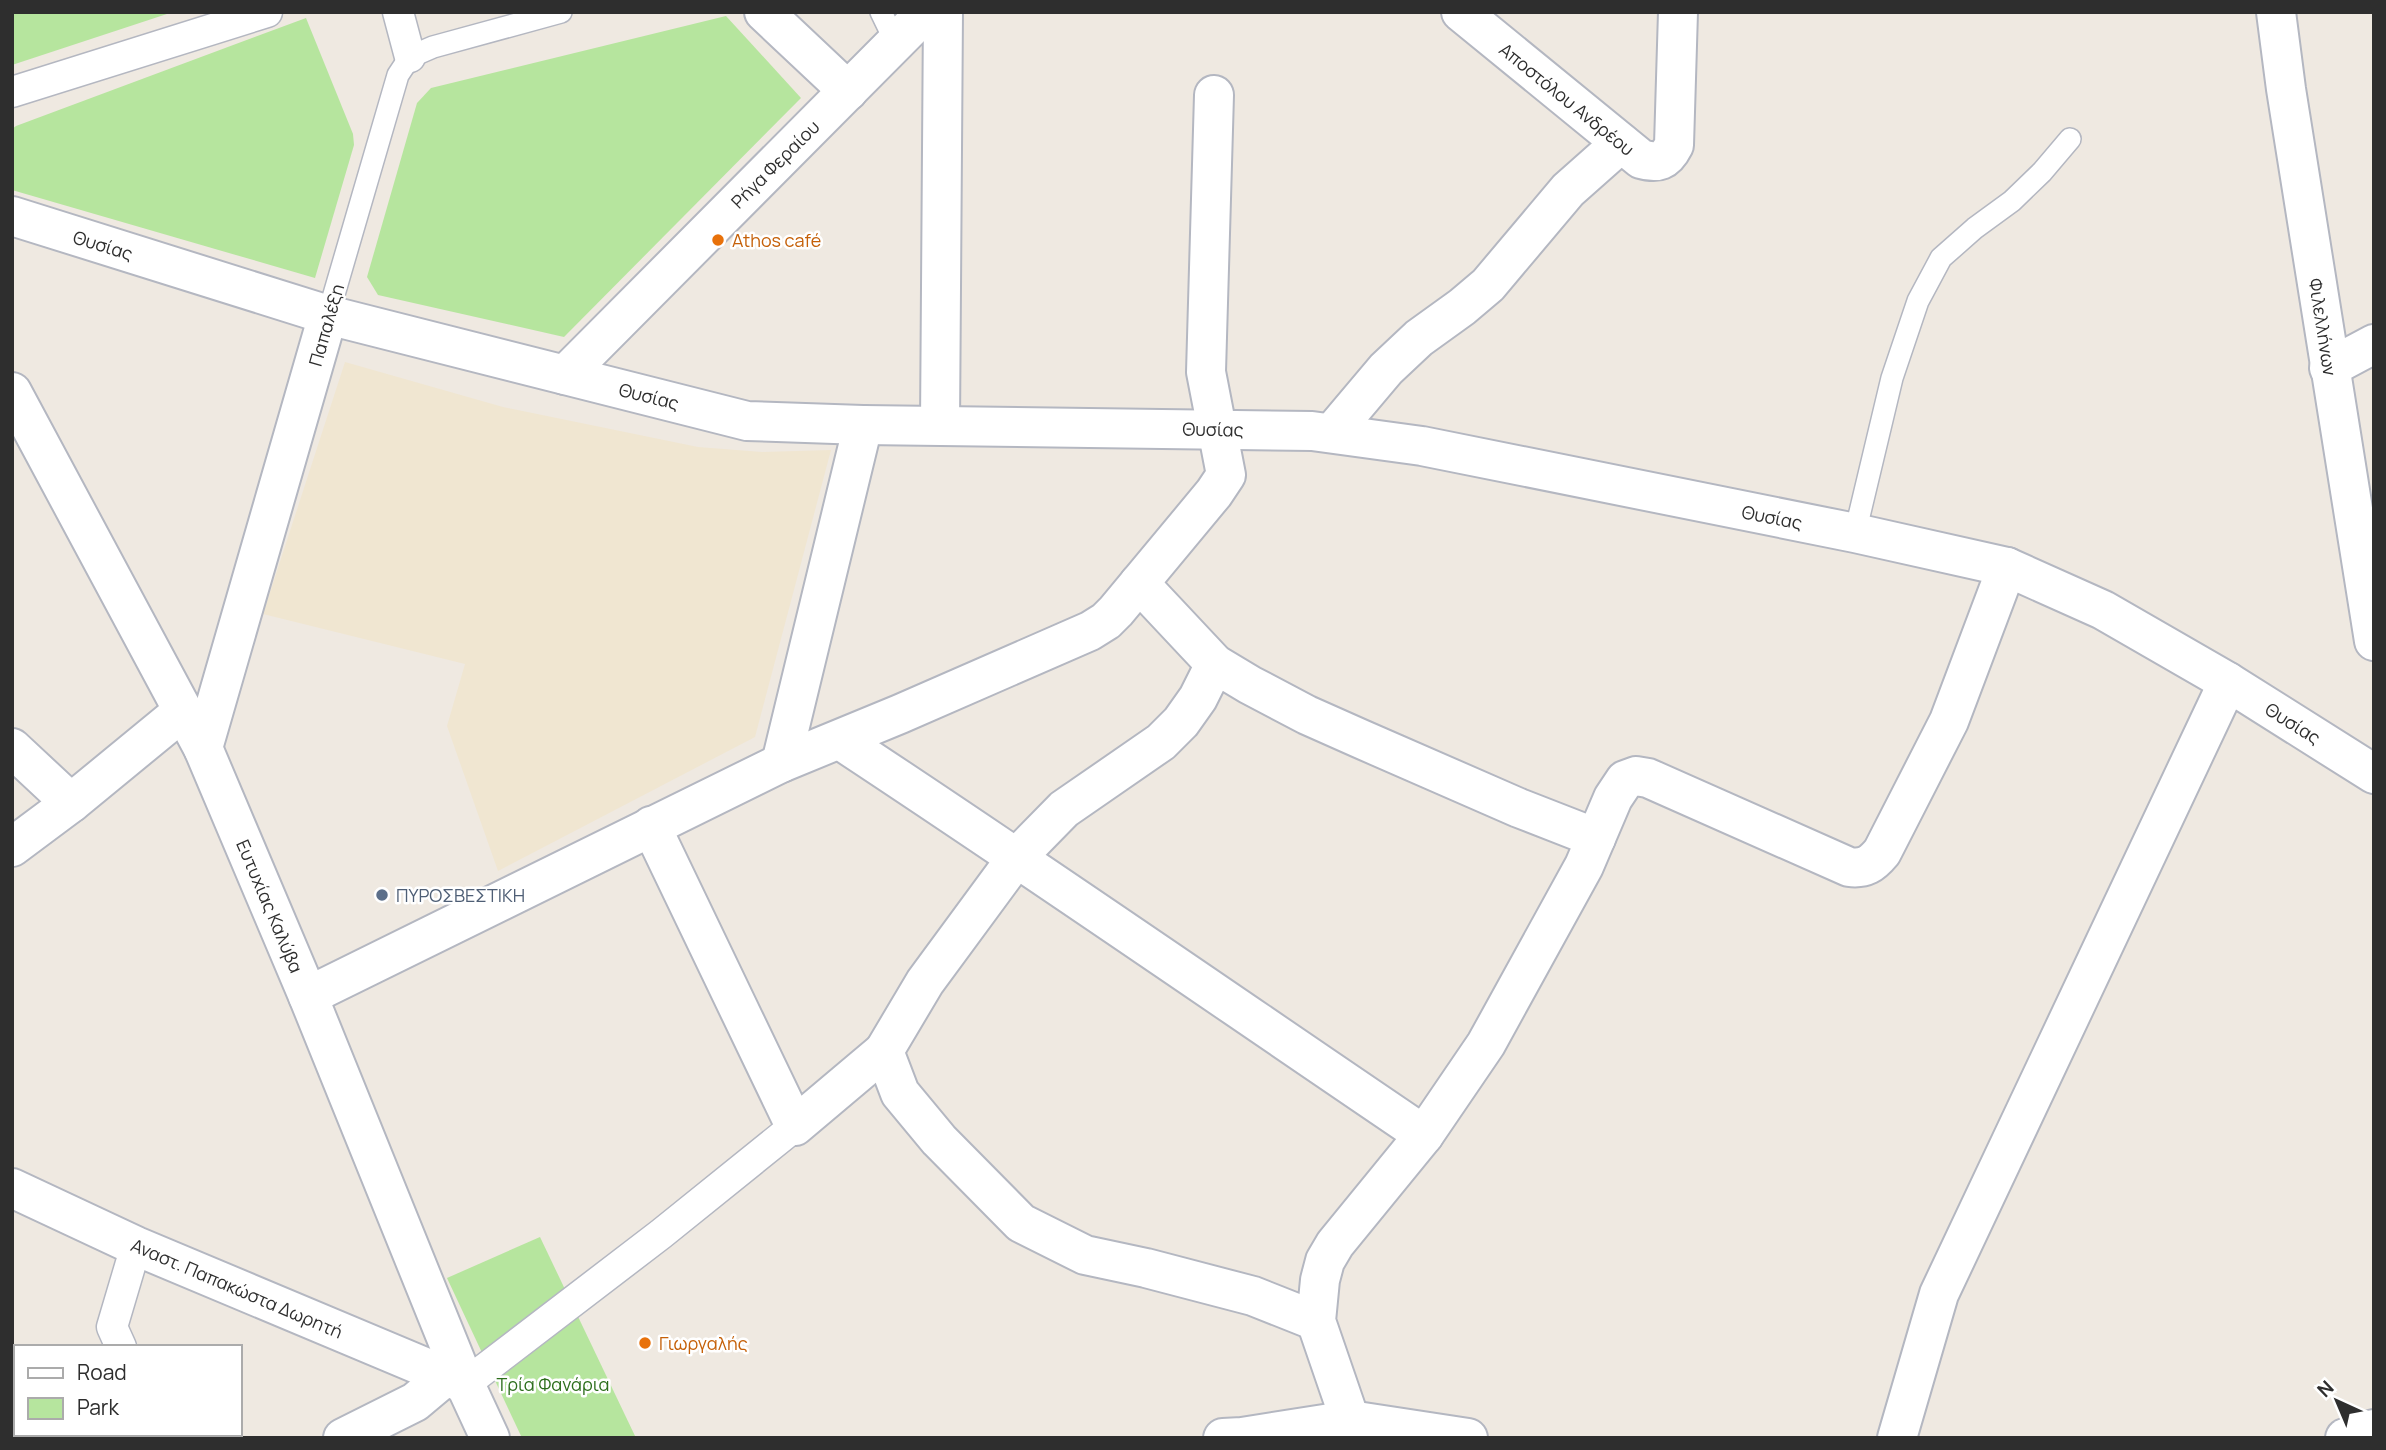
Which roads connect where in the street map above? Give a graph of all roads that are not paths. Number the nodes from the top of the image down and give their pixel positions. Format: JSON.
{"nodes":[{"id":1,"x":267,"y":12,"type":"edge"},
{"id":2,"x":398,"y":12,"type":"edge"},
{"id":3,"x":561,"y":12,"type":"edge"},
{"id":4,"x":764,"y":12,"type":"edge"},
{"id":5,"x":926,"y":12,"type":"edge"},
{"id":6,"x":943,"y":12,"type":"edge"},
{"id":7,"x":1461,"y":12,"type":"edge"},
{"id":8,"x":1678,"y":12,"type":"edge"},
{"id":9,"x":2276,"y":12,"type":"edge"},
{"id":10,"x":889,"y":27,"type":"edge"},
{"id":11,"x":410,"y":57,"type":"junction"},
{"id":12,"x":848,"y":91,"type":"junction"},
{"id":13,"x":12,"y":92,"type":"edge"},
{"id":14,"x":1214,"y":95,"type":"dead end"},
{"id":15,"x":2070,"y":139,"type":"dead end"},
{"id":16,"x":1621,"y":143,"type":"junction"},
{"id":17,"x":12,"y":216,"type":"edge"},
{"id":18,"x":328,"y":315,"type":"junction"},
{"id":19,"x":2374,"y":344,"type":"edge"},
{"id":20,"x":2329,"y":368,"type":"junction"},
{"id":21,"x":565,"y":375,"type":"junction"},
{"id":22,"x":12,"y":392,"type":"edge"},
{"id":23,"x":863,"y":425,"type":"junction"},
{"id":24,"x":940,"y":425,"type":"junction"},
{"id":25,"x":1216,"y":429,"type":"junction"},
{"id":26,"x":1332,"y":433,"type":"junction"},
{"id":27,"x":1855,"y":533,"type":"junction"},
{"id":28,"x":2366,"y":538,"type":"edge"},
{"id":29,"x":2007,"y":567,"type":"junction"},
{"id":30,"x":1139,"y":583,"type":"junction"},
{"id":31,"x":2374,"y":641,"type":"edge"},
{"id":32,"x":1215,"y":664,"type":"junction"},
{"id":33,"x":2228,"y":682,"type":"junction"},
{"id":34,"x":183,"y":711,"type":"junction"},
{"id":35,"x":840,"y":740,"type":"junction"},
{"id":36,"x":12,"y":748,"type":"edge"},
{"id":37,"x":203,"y":748,"type":"junction"},
{"id":38,"x":781,"y":763,"type":"junction"},
{"id":39,"x":2374,"y":774,"type":"edge"},
{"id":40,"x":71,"y":803,"type":"junction"},
{"id":41,"x":651,"y":826,"type":"junction"},
{"id":42,"x":1596,"y":838,"type":"junction"},
{"id":43,"x":12,"y":847,"type":"edge"},
{"id":44,"x":1017,"y":857,"type":"junction"},
{"id":45,"x":308,"y":996,"type":"junction"},
{"id":46,"x":884,"y":1051,"type":"junction"},
{"id":47,"x":795,"y":1126,"type":"junction"},
{"id":48,"x":1424,"y":1135,"type":"junction"},
{"id":49,"x":15,"y":1194,"type":"edge"},
{"id":50,"x":136,"y":1246,"type":"junction"},
{"id":51,"x":1316,"y":1321,"type":"junction"},
{"id":52,"x":120,"y":1345,"type":"edge"},
{"id":53,"x":455,"y":1380,"type":"junction"},
{"id":54,"x":1350,"y":1420,"type":"junction"},
{"id":55,"x":2374,"y":1429,"type":"edge"},
{"id":56,"x":343,"y":1438,"type":"edge"},
{"id":57,"x":490,"y":1438,"type":"edge"},
{"id":58,"x":1223,"y":1438,"type":"edge"},
{"id":59,"x":1468,"y":1438,"type":"edge"},
{"id":60,"x":1897,"y":1438,"type":"edge"},
{"id":61,"x":2345,"y":1438,"type":"edge"}],
"edges":[{"from":1,"to":13,"type":"street"},
{"from":2,"to":11,"type":"street"},
{"from":3,"to":11,"type":"lane"},
{"from":4,"to":12,"type":"street"},
{"from":5,"to":10,"type":"street","name":"Ρήγα Φεραίου"},
{"from":6,"to":24,"type":"street"},
{"from":7,"to":16,"type":"street","name":"Αποστόλου Ανδρέου"},
{"from":8,"to":16,"type":"street","name":"Αποστόλου Ανδρέου"},
{"from":9,"to":20,"type":"street","name":"Φιλελλήνων"},
{"from":10,"to":12,"type":"street","name":"Ρήγα Φεραίου"},
{"from":11,"to":18,"type":"lane","name":"Παπαλέξη"},
{"from":12,"to":21,"type":"street","name":"Ρήγα Φεραίου"},
{"from":14,"to":25,"type":"street"},
{"from":15,"to":27,"type":"lane"},
{"from":16,"to":26,"type":"street"},
{"from":17,"to":18,"type":"street","name":"Θυσίας"},
{"from":18,"to":21,"type":"street","name":"Θυσίας"},
{"from":18,"to":37,"type":"street","name":"Παπαλέξη"},
{"from":19,"to":20,"type":"street"},
{"from":20,"to":28,"type":"street","name":"Φιλελλήνων"},
{"from":21,"to":23,"type":"street","name":"Θυσίας"},
{"from":22,"to":34,"type":"street","name":"Ευτυχίας Καλύβα"},
{"from":23,"to":24,"type":"street","name":"Θυσίας"},
{"from":23,"to":38,"type":"street"},
{"from":24,"to":25,"type":"street","name":"Θυσίας"},
{"from":25,"to":26,"type":"street","name":"Θυσίας"},
{"from":25,"to":30,"type":"street"},
{"from":26,"to":27,"type":"street","name":"Θυσίας"},
{"from":27,"to":29,"type":"street","name":"Θυσίας"},
{"from":28,"to":31,"type":"street","name":"Φιλελλήνων"},
{"from":29,"to":33,"type":"street","name":"Θυσίας"},
{"from":29,"to":42,"type":"street"},
{"from":30,"to":32,"type":"street"},
{"from":30,"to":35,"type":"street"},
{"from":32,"to":42,"type":"street"},
{"from":32,"to":44,"type":"street"},
{"from":33,"to":39,"type":"street","name":"Θυσίας"},
{"from":33,"to":60,"type":"street"},
{"from":34,"to":37,"type":"street","name":"Ευτυχίας Καλύβα"},
{"from":34,"to":40,"type":"street"},
{"from":35,"to":38,"type":"street"},
{"from":35,"to":44,"type":"street"},
{"from":36,"to":40,"type":"street"},
{"from":37,"to":45,"type":"street","name":"Ευτυχίας Καλύβα"},
{"from":38,"to":41,"type":"street"},
{"from":40,"to":43,"type":"street"},
{"from":41,"to":45,"type":"street"},
{"from":41,"to":47,"type":"street"},
{"from":42,"to":48,"type":"street"},
{"from":44,"to":46,"type":"street"},
{"from":44,"to":48,"type":"street"},
{"from":45,"to":53,"type":"street","name":"Ευτυχίας Καλύβα"},
{"from":46,"to":47,"type":"street"},
{"from":46,"to":51,"type":"street"},
{"from":47,"to":53,"type":"street"},
{"from":48,"to":51,"type":"street"},
{"from":49,"to":50,"type":"street","name":"Αναστ. Παπακώστα Δωρητή"},
{"from":50,"to":52,"type":"street"},
{"from":50,"to":53,"type":"street","name":"Αναστ. Παπακώστα Δωρητή"},
{"from":51,"to":54,"type":"street"},
{"from":53,"to":56,"type":"street"},
{"from":53,"to":57,"type":"street","name":"Ευτυχίας Καλύβα"},
{"from":54,"to":58,"type":"street"},
{"from":54,"to":59,"type":"street"},
{"from":55,"to":61,"type":"street"}]}
